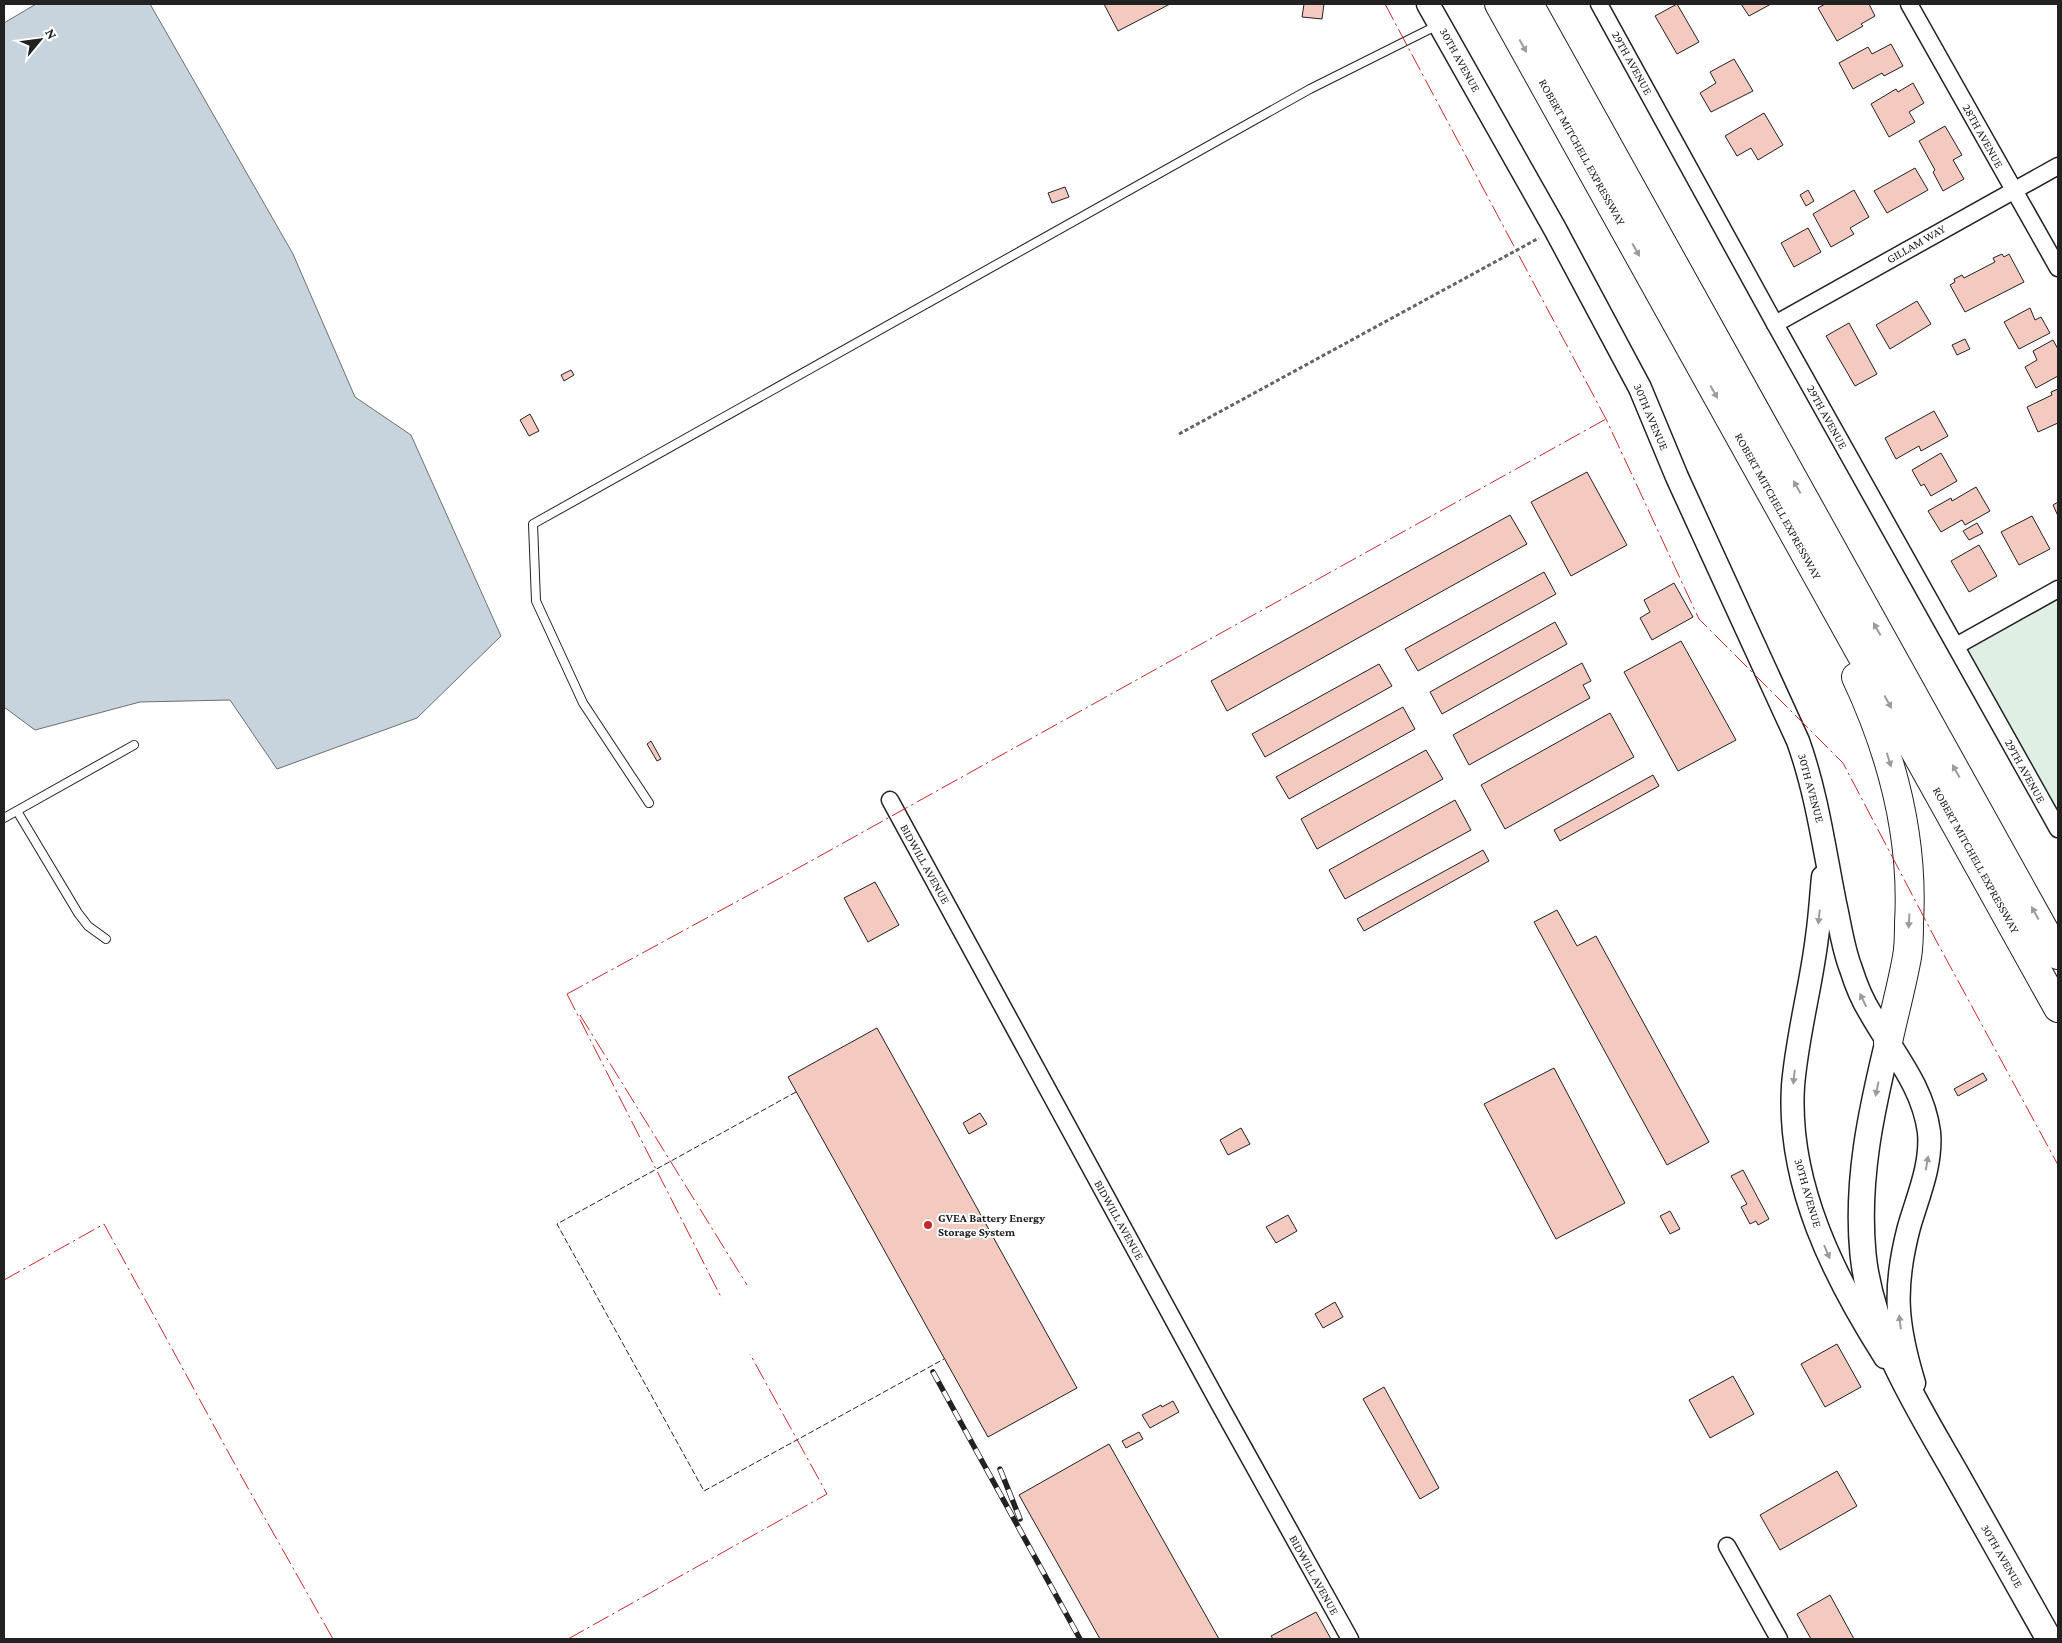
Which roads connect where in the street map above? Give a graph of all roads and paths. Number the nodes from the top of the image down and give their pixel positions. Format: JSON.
{"nodes":[{"id":1,"x":1428,"y":4,"type":"edge"},
{"id":2,"x":1499,"y":4,"type":"edge"},
{"id":3,"x":1529,"y":4,"type":"edge"},
{"id":4,"x":1599,"y":4,"type":"edge"},
{"id":5,"x":1909,"y":4,"type":"edge"},
{"id":6,"x":1440,"y":24,"type":"junction"},
{"id":7,"x":2058,"y":166,"type":"edge"},
{"id":8,"x":2013,"y":190,"type":"junction"},
{"id":9,"x":1555,"y":229,"type":"junction"},
{"id":10,"x":2058,"y":268,"type":"edge"},
{"id":11,"x":1775,"y":324,"type":"junction"},
{"id":12,"x":1180,"y":434,"type":"dead end"},
{"id":13,"x":1744,"y":446,"type":"junction"},
{"id":14,"x":2058,"y":589,"type":"edge"},
{"id":15,"x":1956,"y":646,"type":"junction"},
{"id":16,"x":134,"y":745,"type":"dead end"},
{"id":17,"x":890,"y":800,"type":"dead end"},
{"id":18,"x":648,"y":803,"type":"dead end"},
{"id":19,"x":17,"y":811,"type":"junction"},
{"id":20,"x":4,"y":818,"type":"edge"},
{"id":21,"x":2058,"y":829,"type":"edge"},
{"id":22,"x":1825,"y":851,"type":"junction"},
{"id":23,"x":106,"y":940,"type":"dead end"},
{"id":24,"x":2057,"y":952,"type":"edge"},
{"id":25,"x":2058,"y":1008,"type":"edge"},
{"id":26,"x":1888,"y":1042,"type":"junction"},
{"id":27,"x":1925,"y":1420,"type":"junction"},
{"id":28,"x":1727,"y":1546,"type":"dead end"},
{"id":29,"x":1350,"y":1639,"type":"edge"},
{"id":30,"x":1779,"y":1639,"type":"edge"},
{"id":31,"x":2049,"y":1639,"type":"edge"}],
"edges":[{"from":1,"to":6,"type":"main road","name":"30TH AVENUE"},
{"from":2,"to":13,"type":"highway","name":"ROBERT MITCHELL EXPRESSWAY","one_way":true},
{"from":24,"to":3,"type":"highway","name":"ROBERT MITCHELL EXPRESSWAY","one_way":true},
{"from":4,"to":11,"type":"street","name":"29TH AVENUE"},
{"from":5,"to":8,"type":"street","name":"28TH AVENUE"},
{"from":6,"to":9,"type":"main road","name":"30TH AVENUE"},
{"from":6,"to":18,"type":"lane"},
{"from":7,"to":8,"type":"street","name":"GILLAM WAY"},
{"from":8,"to":10,"type":"street","name":"28TH AVENUE"},
{"from":8,"to":11,"type":"street","name":"GILLAM WAY"},
{"from":9,"to":12,"type":"path"},
{"from":9,"to":22,"type":"main road","name":"30TH AVENUE"},
{"from":11,"to":15,"type":"street","name":"29TH AVENUE"},
{"from":13,"to":25,"type":"highway","name":"ROBERT MITCHELL EXPRESSWAY","one_way":true},
{"from":13,"to":26,"type":"highway","one_way":true},
{"from":14,"to":15,"type":"street"},
{"from":15,"to":21,"type":"street","name":"29TH AVENUE"},
{"from":16,"to":19,"type":"lane"},
{"from":17,"to":29,"type":"street","name":"BIDWILL AVENUE"},
{"from":19,"to":20,"type":"lane"},
{"from":19,"to":23,"type":"lane"},
{"from":26,"to":22,"type":"main road","name":"30TH AVENUE","one_way":true},
{"from":22,"to":27,"type":"main road","name":"30TH AVENUE","one_way":true},
{"from":26,"to":27,"type":"main road","one_way":true},
{"from":27,"to":26,"type":"main road","name":"30TH AVENUE","one_way":true},
{"from":27,"to":31,"type":"main road","name":"30TH AVENUE"},
{"from":28,"to":30,"type":"street"}]}
